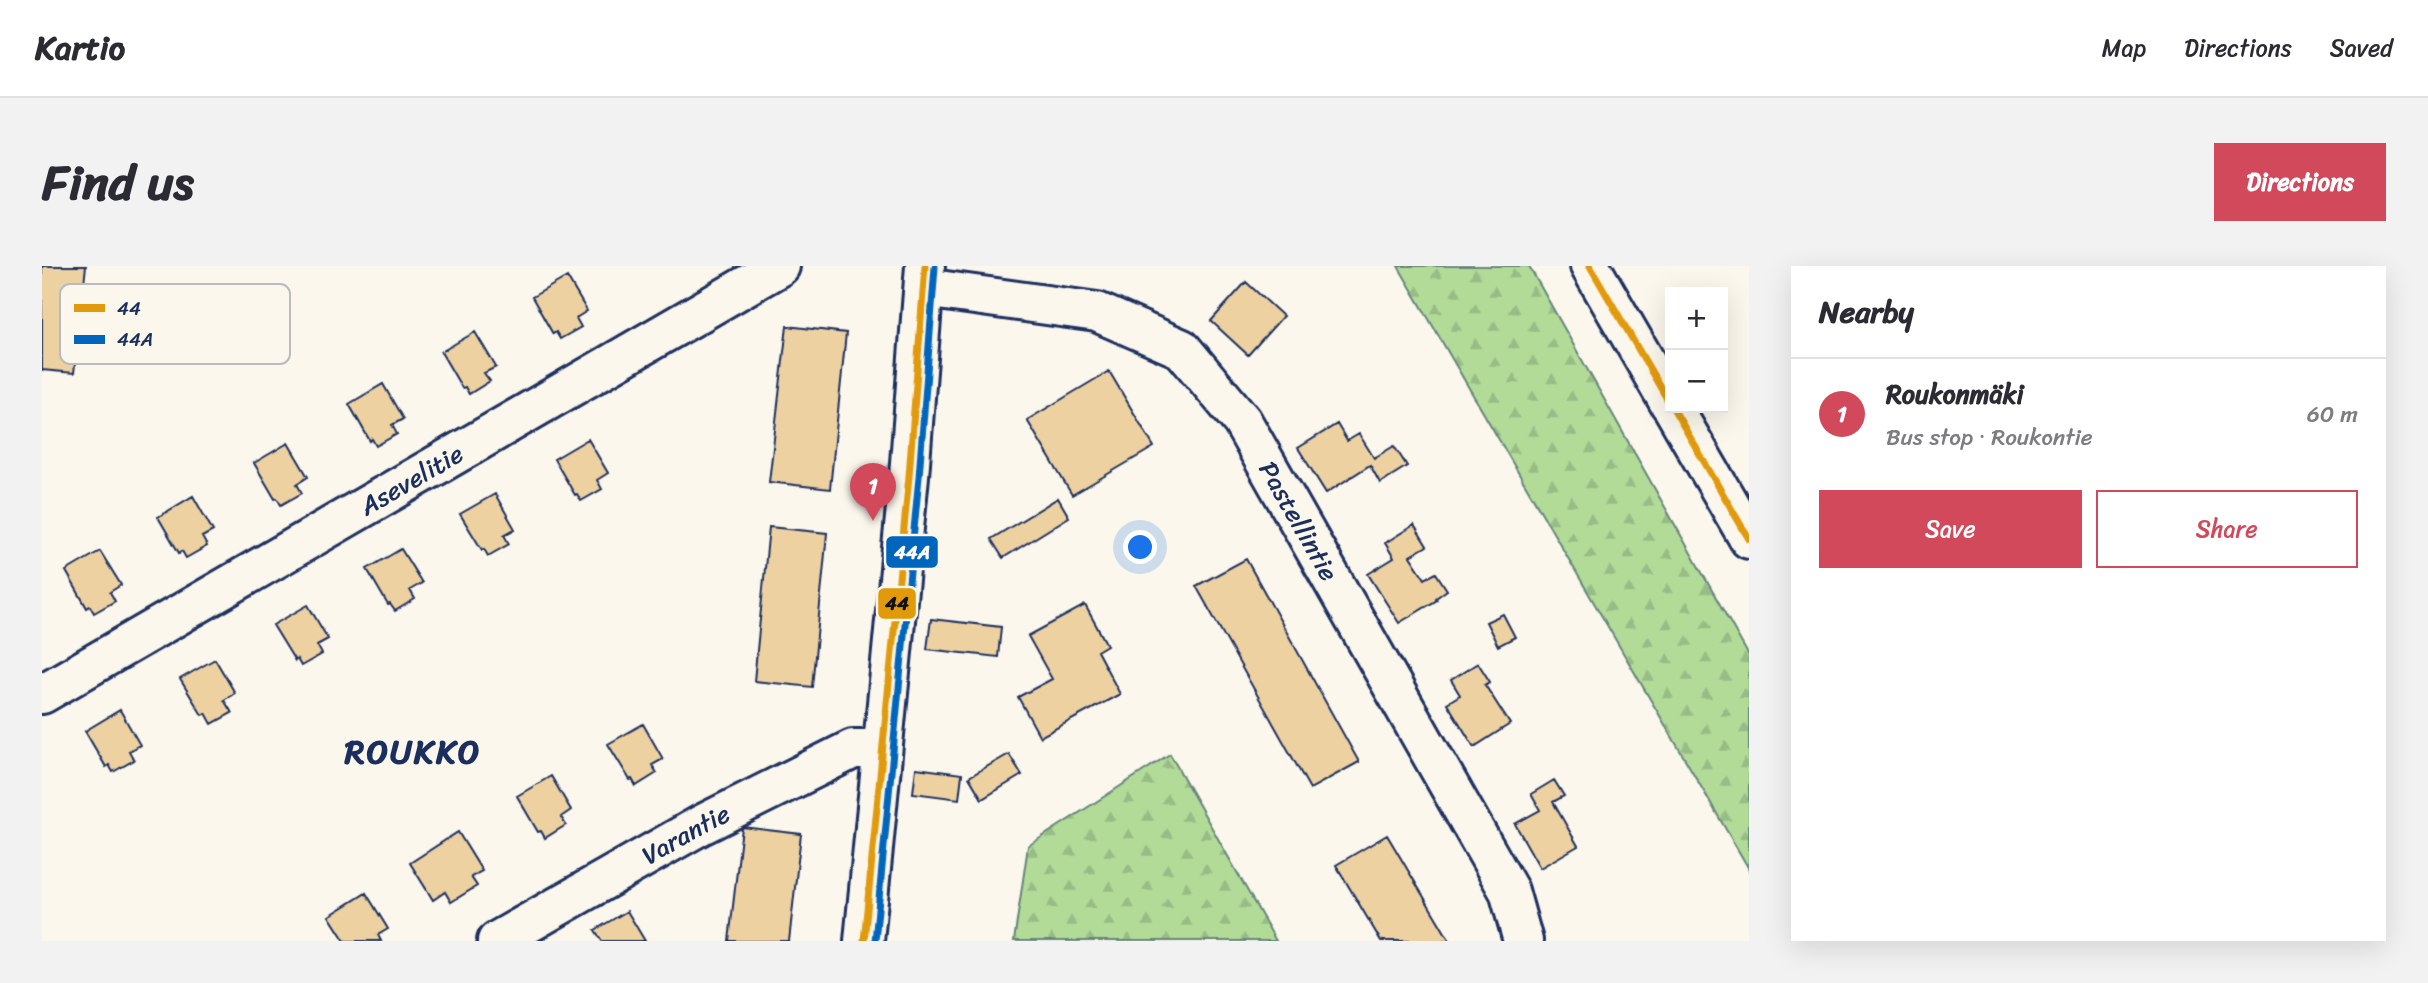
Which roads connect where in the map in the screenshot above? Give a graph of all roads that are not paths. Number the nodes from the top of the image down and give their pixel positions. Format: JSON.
{"nodes":[{"id":1,"x":780,"y":266,"type":"edge"},
{"id":2,"x":1590,"y":266,"type":"edge"},
{"id":3,"x":925,"y":277,"type":"edge"},
{"id":4,"x":1665,"y":396,"type":"edge"},
{"id":5,"x":1675,"y":413,"type":"edge"},
{"id":6,"x":1749,"y":539,"type":"edge"},
{"id":7,"x":42,"y":694,"type":"edge"},
{"id":8,"x":882,"y":749,"type":"junction"},
{"id":9,"x":497,"y":941,"type":"edge"},
{"id":10,"x":864,"y":941,"type":"edge"},
{"id":11,"x":1523,"y":941,"type":"edge"}],
"edges":[{"from":1,"to":7,"type":"street","name":"Asevelitie"},
{"from":2,"to":4,"type":"street"},
{"from":3,"to":8,"type":"street"},
{"from":3,"to":11,"type":"street","name":"Pastellintie"},
{"from":5,"to":6,"type":"street"},
{"from":8,"to":9,"type":"street","name":"Varantie"},
{"from":8,"to":10,"type":"street"}]}
